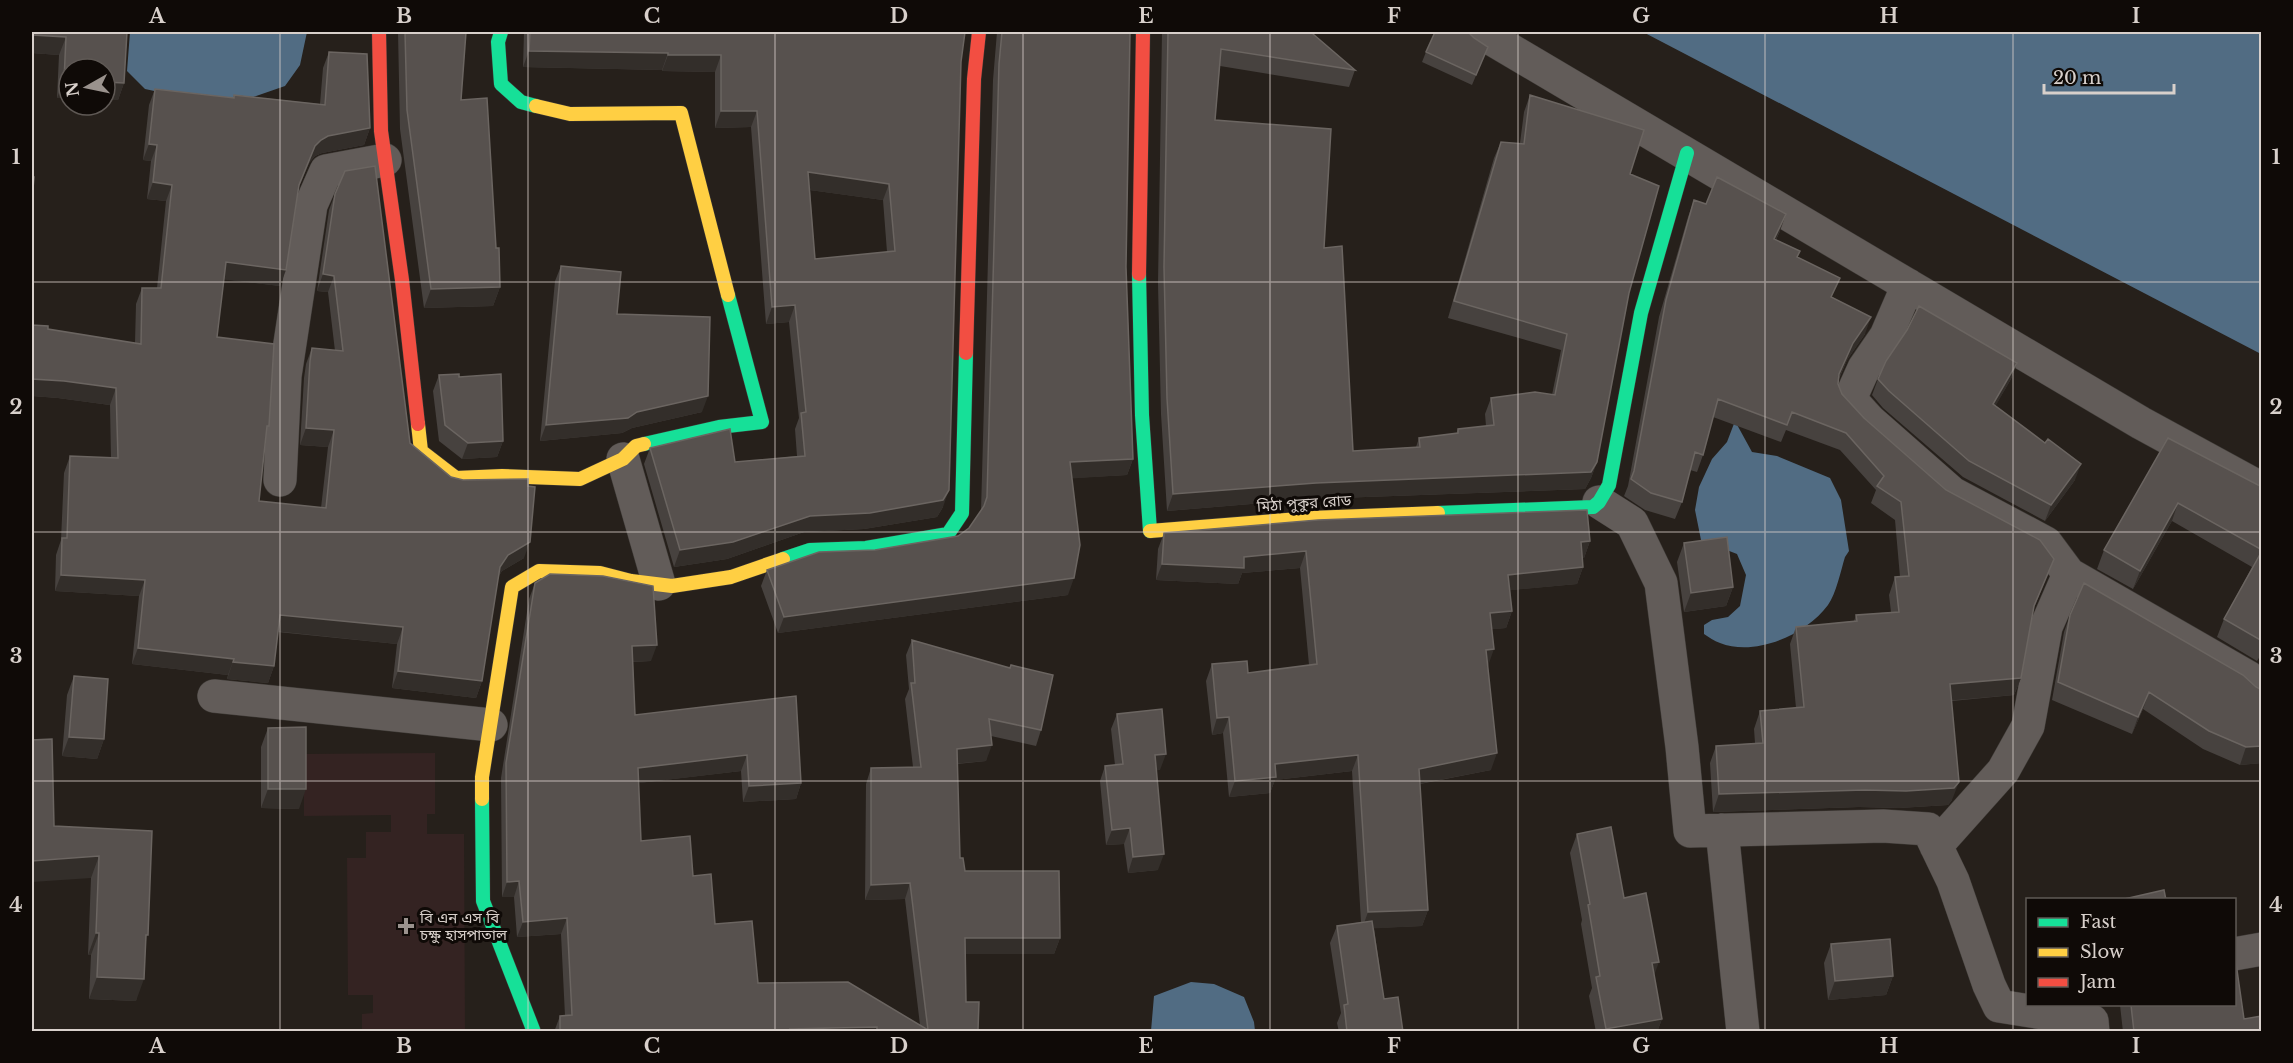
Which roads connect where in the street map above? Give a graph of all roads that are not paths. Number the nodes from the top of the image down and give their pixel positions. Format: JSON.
{"nodes":[{"id":1,"x":380,"y":32,"type":"edge"},
{"id":2,"x":501,"y":32,"type":"edge"},
{"id":3,"x":979,"y":32,"type":"edge"},
{"id":4,"x":1143,"y":32,"type":"edge"},
{"id":5,"x":1480,"y":32,"type":"edge"},
{"id":6,"x":1687,"y":153,"type":"junction"},
{"id":7,"x":385,"y":160,"type":"junction"},
{"id":8,"x":1908,"y":285,"type":"junction"},
{"id":9,"x":622,"y":459,"type":"junction"},
{"id":10,"x":280,"y":480,"type":"dead end"},
{"id":11,"x":2262,"y":489,"type":"edge"},
{"id":12,"x":1599,"y":502,"type":"junction"},
{"id":13,"x":2069,"y":574,"type":"junction"},
{"id":14,"x":659,"y":584,"type":"junction"},
{"id":15,"x":2262,"y":690,"type":"edge"},
{"id":16,"x":214,"y":696,"type":"dead end"},
{"id":17,"x":491,"y":725,"type":"junction"},
{"id":18,"x":1722,"y":830,"type":"junction"},
{"id":19,"x":1936,"y":846,"type":"junction"},
{"id":20,"x":2262,"y":949,"type":"edge"},
{"id":21,"x":2236,"y":954,"type":"edge"},
{"id":22,"x":2096,"y":1019,"type":"edge"},
{"id":23,"x":534,"y":1032,"type":"edge"},
{"id":24,"x":1743,"y":1032,"type":"edge"}],
"edges":[{"from":1,"to":7,"type":"street"},
{"from":2,"to":9,"type":"street"},
{"from":3,"to":14,"type":"street"},
{"from":4,"to":12,"type":"street","name":"মিঠা পুকুর রোড"},
{"from":5,"to":6,"type":"street"},
{"from":6,"to":8,"type":"street"},
{"from":6,"to":12,"type":"street"},
{"from":7,"to":9,"type":"street"},
{"from":7,"to":10,"type":"street"},
{"from":8,"to":11,"type":"street"},
{"from":8,"to":13,"type":"street"},
{"from":9,"to":14,"type":"street"},
{"from":12,"to":18,"type":"street"},
{"from":13,"to":15,"type":"street"},
{"from":13,"to":19,"type":"street"},
{"from":14,"to":17,"type":"street"},
{"from":16,"to":17,"type":"street"},
{"from":17,"to":23,"type":"street"},
{"from":18,"to":19,"type":"street"},
{"from":18,"to":24,"type":"street"},
{"from":19,"to":22,"type":"street"},
{"from":20,"to":21,"type":"street"}]}
